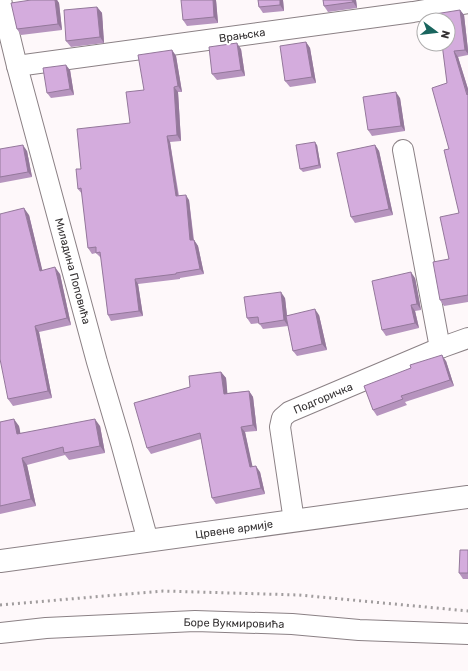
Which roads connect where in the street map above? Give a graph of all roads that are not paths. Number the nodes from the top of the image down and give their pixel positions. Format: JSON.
{"nodes":[{"id":1,"x":1,"y":0,"type":"edge"},
{"id":2,"x":468,"y":3,"type":"edge"},
{"id":3,"x":17,"y":66,"type":"junction"},
{"id":4,"x":404,"y":150,"type":"dead end"},
{"id":5,"x":468,"y":338,"type":"edge"},
{"id":6,"x":440,"y":348,"type":"junction"},
{"id":7,"x":468,"y":496,"type":"edge"},
{"id":8,"x":294,"y":521,"type":"junction"},
{"id":9,"x":148,"y":541,"type":"junction"},
{"id":10,"x":0,"y":561,"type":"edge"},
{"id":11,"x":0,"y":633,"type":"edge"},
{"id":12,"x":468,"y":634,"type":"edge"}],
"edges":[{"from":1,"to":3,"type":"street","name":"Миладина Поповића"},
{"from":2,"to":3,"type":"street","name":"Врањска"},
{"from":3,"to":9,"type":"street","name":"Миладина Поповића"},
{"from":4,"to":6,"type":"street"},
{"from":5,"to":6,"type":"street","name":"Подгоричка"},
{"from":6,"to":8,"type":"street","name":"Подгоричка"},
{"from":7,"to":8,"type":"main road","name":"Црвене армије"},
{"from":8,"to":9,"type":"main road","name":"Црвене армије"},
{"from":9,"to":10,"type":"main road","name":"Црвене армије"},
{"from":11,"to":12,"type":"street","name":"Боре Вукмировића"}]}
